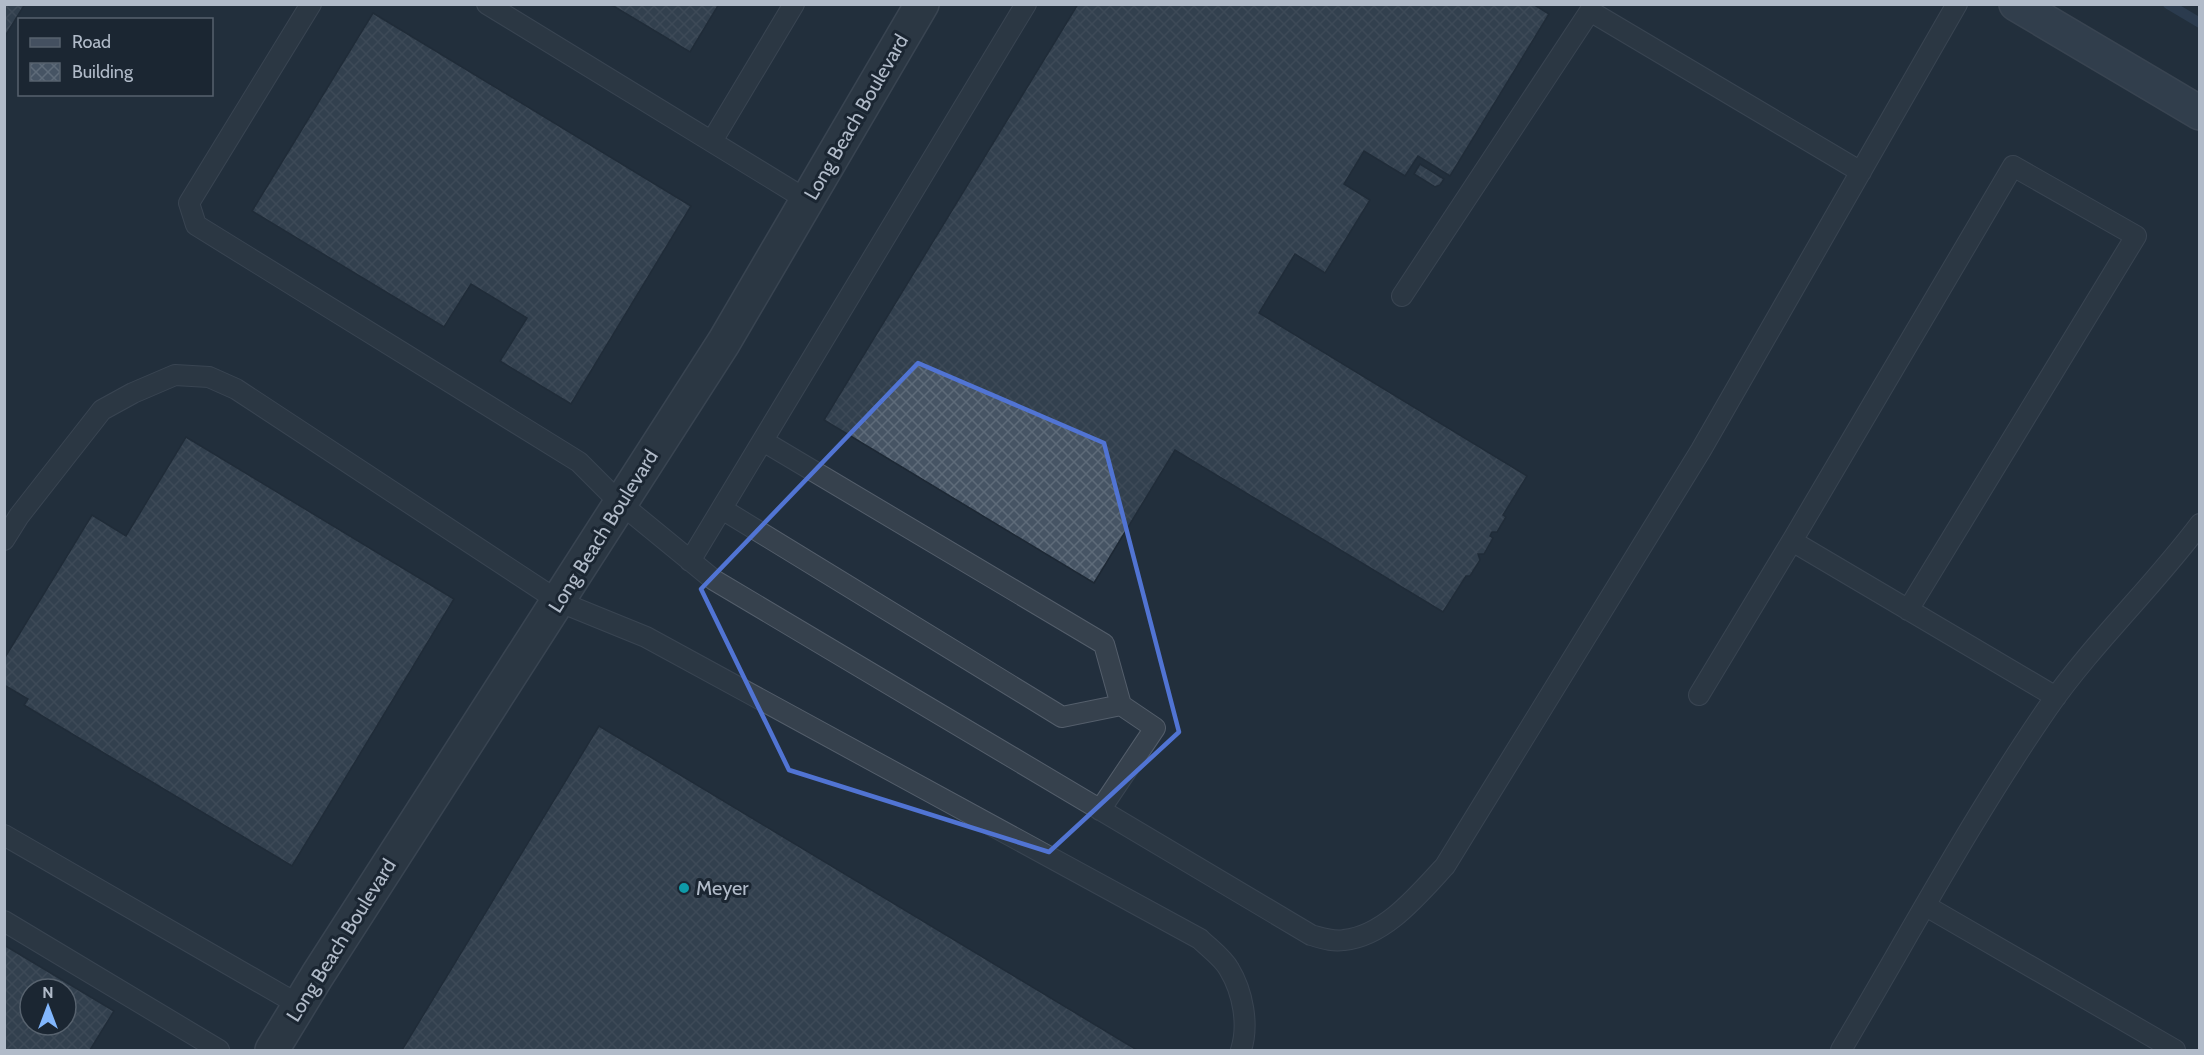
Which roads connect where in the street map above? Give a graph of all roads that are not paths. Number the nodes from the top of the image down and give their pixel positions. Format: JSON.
{"nodes":[{"id":1,"x":311,"y":4,"type":"edge"},
{"id":2,"x":487,"y":4,"type":"edge"},
{"id":3,"x":794,"y":4,"type":"edge"},
{"id":4,"x":922,"y":4,"type":"edge"},
{"id":5,"x":1026,"y":4,"type":"edge"},
{"id":6,"x":1957,"y":4,"type":"edge"},
{"id":7,"x":2016,"y":4,"type":"edge"},
{"id":8,"x":2199,"y":113,"type":"edge"},
{"id":9,"x":712,"y":141,"type":"junction"},
{"id":10,"x":1861,"y":172,"type":"junction"},
{"id":11,"x":807,"y":200,"type":"junction"},
{"id":12,"x":1402,"y":296,"type":"dead end"},
{"id":13,"x":763,"y":441,"type":"junction"},
{"id":14,"x":620,"y":503,"type":"junction"},
{"id":15,"x":722,"y":509,"type":"junction"},
{"id":16,"x":2199,"y":524,"type":"edge"},
{"id":17,"x":4,"y":540,"type":"edge"},
{"id":18,"x":1792,"y":541,"type":"junction"},
{"id":19,"x":690,"y":561,"type":"junction"},
{"id":20,"x":560,"y":602,"type":"junction"},
{"id":21,"x":1908,"y":610,"type":"junction"},
{"id":22,"x":1699,"y":695,"type":"dead end"},
{"id":23,"x":2056,"y":697,"type":"junction"},
{"id":24,"x":1121,"y":705,"type":"junction"},
{"id":25,"x":1100,"y":810,"type":"junction"},
{"id":26,"x":4,"y":835,"type":"edge"},
{"id":27,"x":1926,"y":906,"type":"junction"},
{"id":28,"x":4,"y":921,"type":"edge"},
{"id":29,"x":299,"y":1005,"type":"junction"},
{"id":30,"x":219,"y":1050,"type":"edge"},
{"id":31,"x":272,"y":1050,"type":"edge"},
{"id":32,"x":1241,"y":1050,"type":"edge"},
{"id":33,"x":1841,"y":1050,"type":"edge"},
{"id":34,"x":2175,"y":1050,"type":"edge"}],
"edges":[{"from":1,"to":14,"type":"lane"},
{"from":2,"to":9,"type":"lane"},
{"from":3,"to":9,"type":"lane"},
{"from":4,"to":11,"type":"street","name":"Long Beach Boulevard"},
{"from":5,"to":13,"type":"lane"},
{"from":6,"to":10,"type":"lane"},
{"from":7,"to":8,"type":"main road"},
{"from":9,"to":11,"type":"lane"},
{"from":10,"to":12,"type":"lane"},
{"from":10,"to":25,"type":"lane"},
{"from":11,"to":14,"type":"street","name":"Long Beach Boulevard"},
{"from":13,"to":15,"type":"lane"},
{"from":13,"to":24,"type":"lane"},
{"from":14,"to":19,"type":"lane"},
{"from":14,"to":20,"type":"street","name":"Long Beach Boulevard"},
{"from":15,"to":19,"type":"lane"},
{"from":15,"to":24,"type":"lane"},
{"from":16,"to":23,"type":"lane"},
{"from":17,"to":20,"type":"lane"},
{"from":18,"to":21,"type":"lane"},
{"from":18,"to":21,"type":"lane"},
{"from":18,"to":22,"type":"lane"},
{"from":19,"to":25,"type":"lane"},
{"from":20,"to":29,"type":"street","name":"Long Beach Boulevard"},
{"from":20,"to":32,"type":"lane"},
{"from":21,"to":23,"type":"lane"},
{"from":23,"to":27,"type":"lane"},
{"from":24,"to":25,"type":"lane"},
{"from":26,"to":29,"type":"lane"},
{"from":27,"to":33,"type":"lane"},
{"from":27,"to":34,"type":"lane"},
{"from":28,"to":30,"type":"lane"},
{"from":29,"to":31,"type":"street","name":"Long Beach Boulevard"}]}
